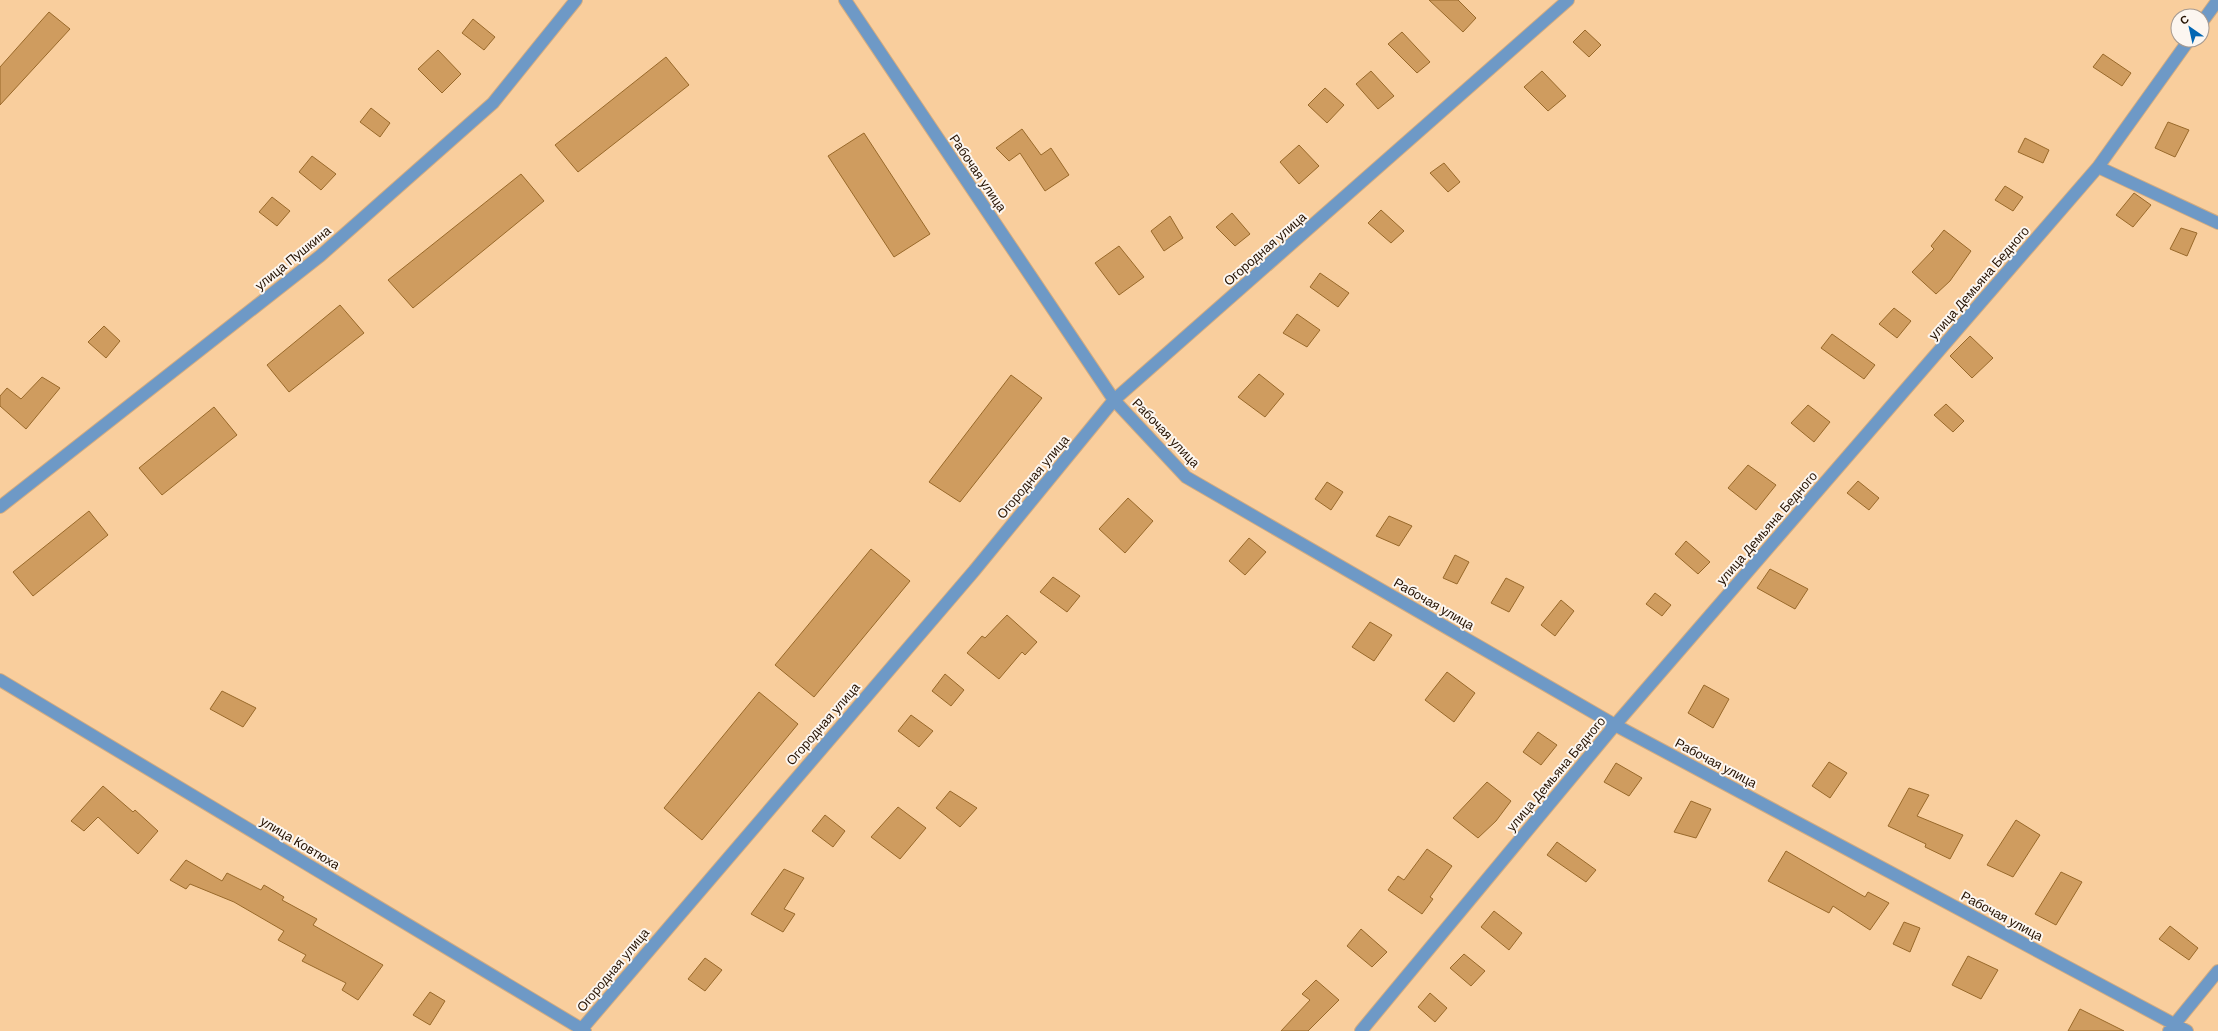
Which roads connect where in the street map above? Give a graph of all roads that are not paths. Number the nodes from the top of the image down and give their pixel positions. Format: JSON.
{"nodes":[{"id":1,"x":576,"y":0,"type":"edge"},
{"id":2,"x":845,"y":0,"type":"edge"},
{"id":3,"x":1568,"y":0,"type":"edge"},
{"id":4,"x":2218,"y":0,"type":"edge"},
{"id":5,"x":2210,"y":11,"type":"edge"},
{"id":6,"x":2183,"y":48,"type":"edge"},
{"id":7,"x":2098,"y":167,"type":"junction"},
{"id":8,"x":2218,"y":223,"type":"edge"},
{"id":9,"x":1114,"y":400,"type":"junction"},
{"id":10,"x":0,"y":507,"type":"edge"},
{"id":11,"x":0,"y":680,"type":"edge"},
{"id":12,"x":1615,"y":725,"type":"junction"},
{"id":13,"x":2218,"y":971,"type":"edge"},
{"id":14,"x":2172,"y":1028,"type":"edge"},
{"id":15,"x":582,"y":1030,"type":"edge"},
{"id":16,"x":1361,"y":1031,"type":"edge"},
{"id":17,"x":2187,"y":1031,"type":"edge"}],
"edges":[{"from":1,"to":10,"type":"street","name":"улица Пушкина"},
{"from":2,"to":9,"type":"street","name":"Рабочая улица"},
{"from":3,"to":9,"type":"street","name":"Огородная улица"},
{"from":4,"to":5,"type":"street"},
{"from":6,"to":7,"type":"street","name":"улица Демьяна Бедного"},
{"from":7,"to":8,"type":"street"},
{"from":7,"to":12,"type":"street","name":"улица Демьяна Бедного"},
{"from":9,"to":12,"type":"street","name":"Рабочая улица"},
{"from":9,"to":15,"type":"street","name":"Огородная улица"},
{"from":11,"to":15,"type":"street","name":"улица Ковтюха"},
{"from":12,"to":14,"type":"street","name":"Рабочая улица"},
{"from":12,"to":16,"type":"street","name":"улица Демьяна Бедного"},
{"from":13,"to":14,"type":"street"},
{"from":14,"to":17,"type":"street","name":"Рабочая улица"}]}
